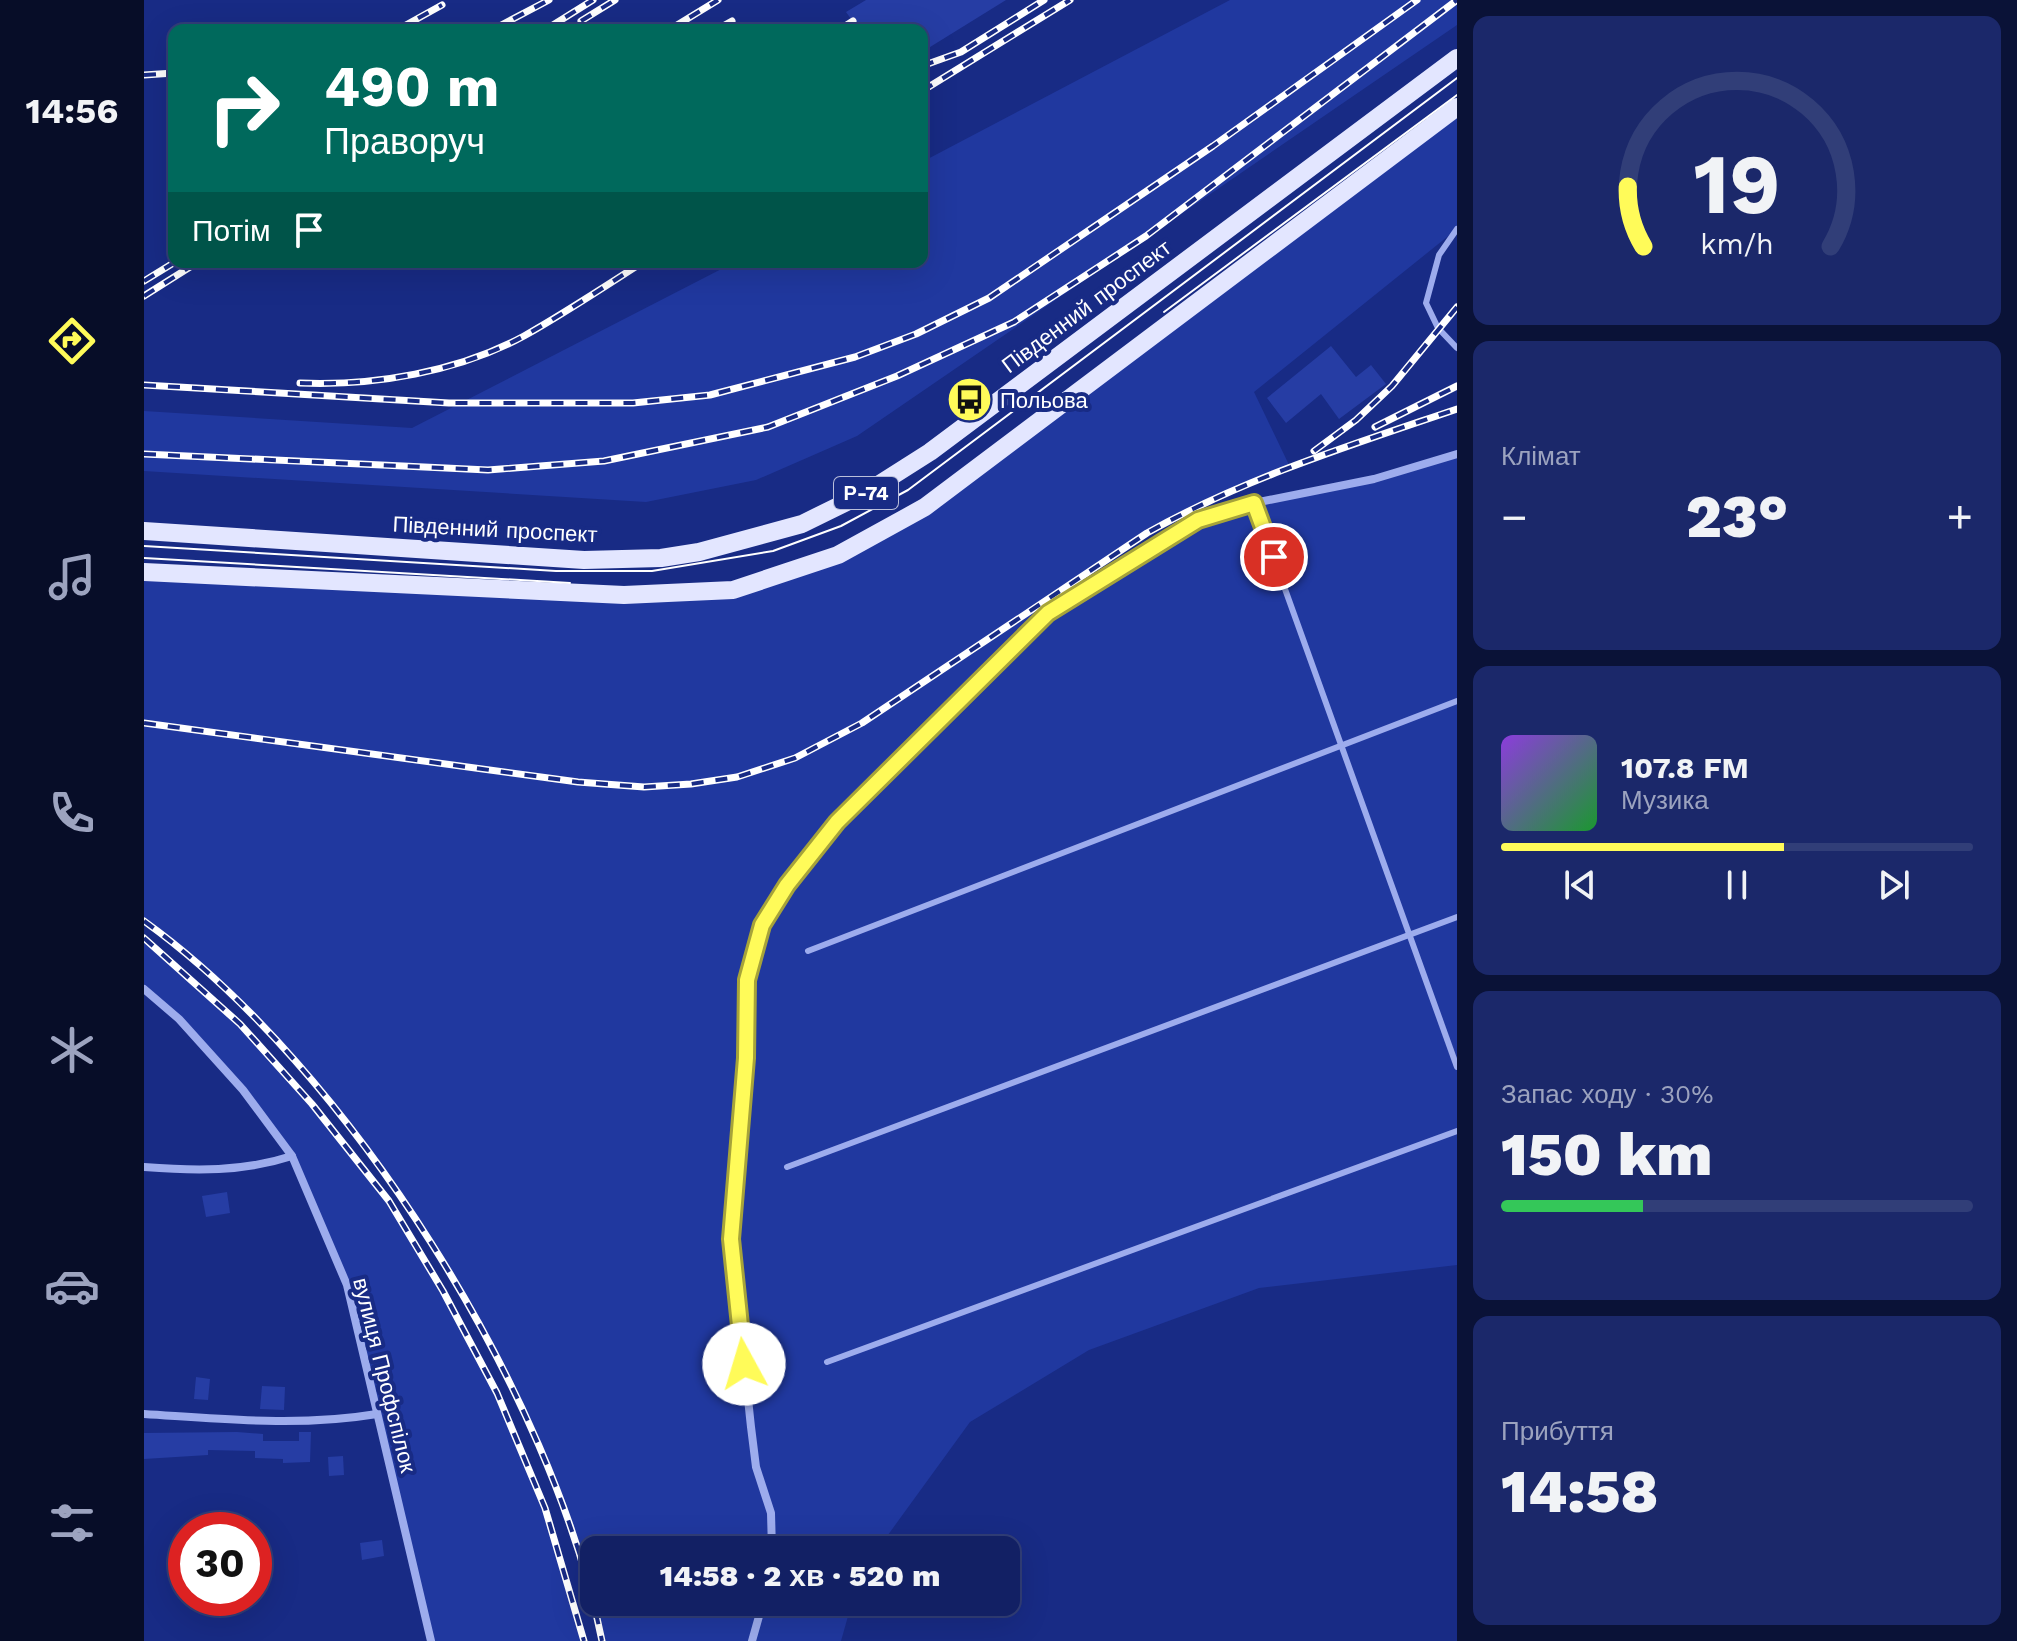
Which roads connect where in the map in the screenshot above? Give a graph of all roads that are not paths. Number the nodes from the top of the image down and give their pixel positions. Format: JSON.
{"nodes":[{"id":1,"x":1457,"y":58,"type":"edge"},
{"id":2,"x":1457,"y":107,"type":"edge"},
{"id":3,"x":1457,"y":229,"type":"edge"},
{"id":4,"x":1457,"y":348,"type":"edge"},
{"id":5,"x":1457,"y":454,"type":"edge"},
{"id":6,"x":1254,"y":503,"type":"junction"},
{"id":7,"x":144,"y":531,"type":"edge"},
{"id":8,"x":144,"y":572,"type":"edge"},
{"id":9,"x":1457,"y":701,"type":"edge"},
{"id":10,"x":1342,"y":746,"type":"junction"},
{"id":11,"x":1457,"y":917,"type":"edge"},
{"id":12,"x":1410,"y":935,"type":"junction"},
{"id":13,"x":808,"y":951,"type":"dead end"},
{"id":14,"x":144,"y":989,"type":"edge"},
{"id":15,"x":1457,"y":1067,"type":"edge"},
{"id":16,"x":1457,"y":1131,"type":"edge"},
{"id":17,"x":292,"y":1156,"type":"junction"},
{"id":18,"x":144,"y":1167,"type":"edge"},
{"id":19,"x":787,"y":1167,"type":"dead end"},
{"id":20,"x":827,"y":1362,"type":"dead end"},
{"id":21,"x":144,"y":1414,"type":"edge"},
{"id":22,"x":377,"y":1414,"type":"junction"},
{"id":23,"x":772,"y":1536,"type":"edge"},
{"id":24,"x":759,"y":1616,"type":"edge"},
{"id":25,"x":431,"y":1641,"type":"edge"},
{"id":26,"x":752,"y":1641,"type":"edge"}],
"edges":[{"from":1,"to":7,"type":"main road","name":"Південний проспект","number":"Р-74"},
{"from":2,"to":8,"type":"main road","number":"Р-74"},
{"from":3,"to":4,"type":"lane"},
{"from":5,"to":6,"type":"street"},
{"from":6,"to":10,"type":"lane"},
{"from":6,"to":23,"type":"street"},
{"from":9,"to":10,"type":"lane"},
{"from":10,"to":12,"type":"lane"},
{"from":10,"to":13,"type":"lane"},
{"from":11,"to":12,"type":"lane"},
{"from":12,"to":15,"type":"lane"},
{"from":12,"to":19,"type":"lane"},
{"from":14,"to":17,"type":"street","name":"вулиця Профспілок"},
{"from":16,"to":20,"type":"lane"},
{"from":17,"to":18,"type":"street"},
{"from":17,"to":22,"type":"street","name":"вулиця Профспілок"},
{"from":21,"to":22,"type":"street"},
{"from":22,"to":25,"type":"street","name":"вулиця Профспілок"},
{"from":24,"to":26,"type":"street"}]}
